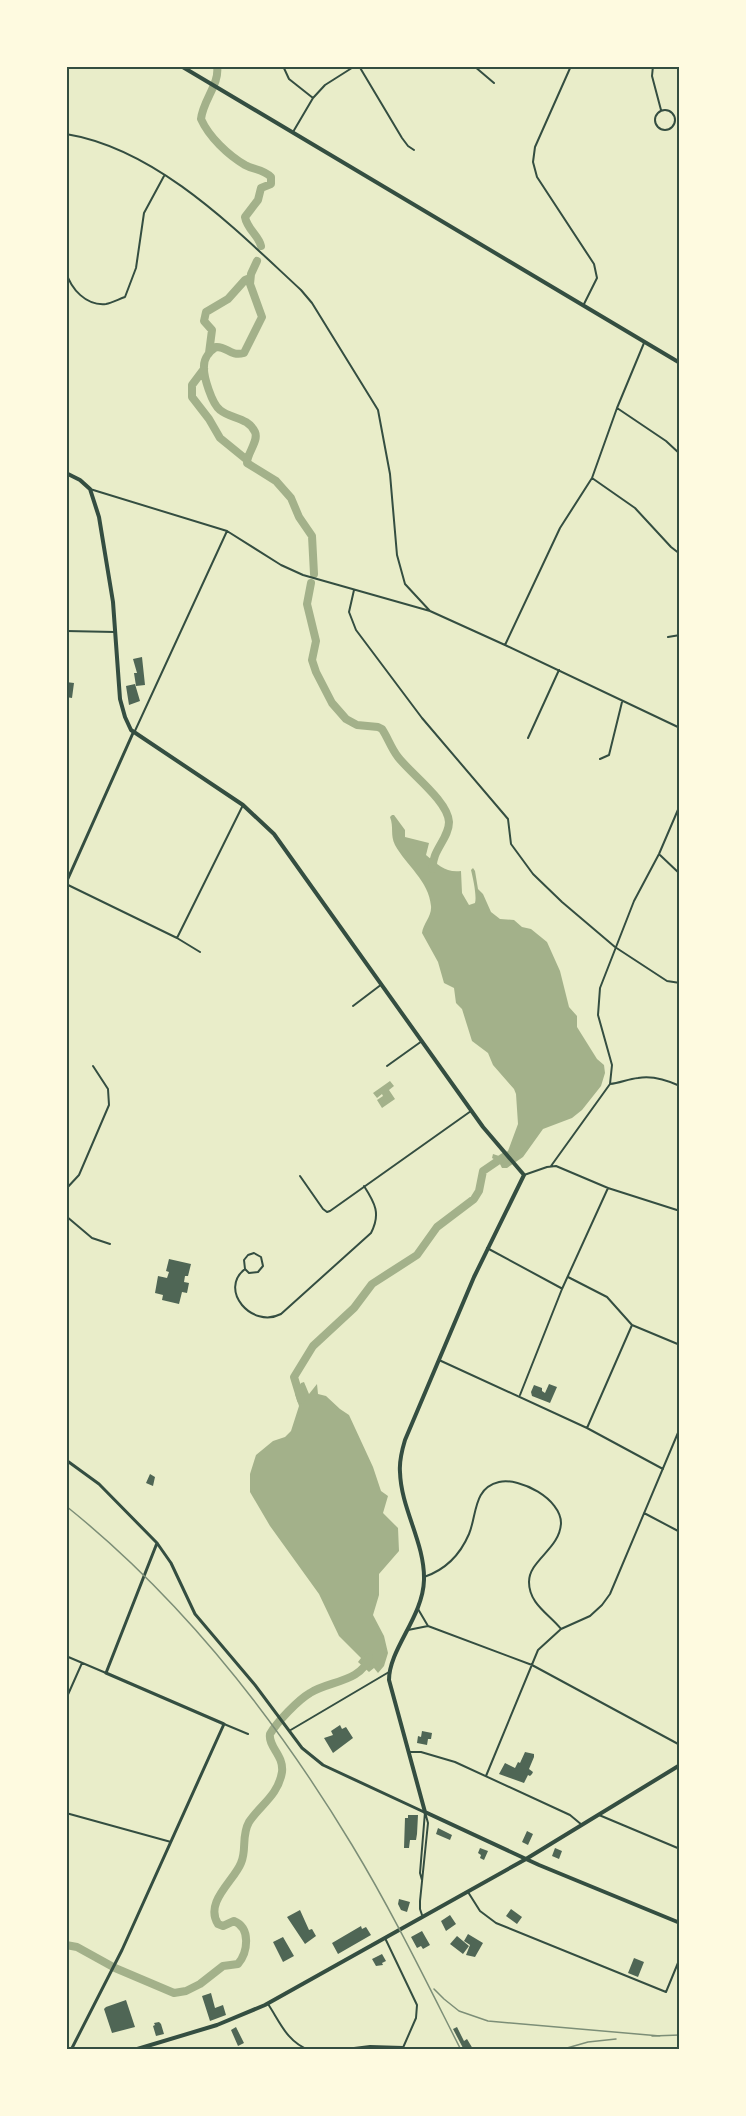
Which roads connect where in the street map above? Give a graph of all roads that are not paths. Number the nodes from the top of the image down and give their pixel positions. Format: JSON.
{"nodes":[{"id":1,"x":181,"y":66,"type":"edge"},
{"id":2,"x":283,"y":66,"type":"edge"},
{"id":3,"x":355,"y":66,"type":"edge"},
{"id":4,"x":359,"y":66,"type":"edge"},
{"id":5,"x":474,"y":66,"type":"edge"},
{"id":6,"x":571,"y":66,"type":"edge"},
{"id":7,"x":653,"y":66,"type":"edge"},
{"id":8,"x":494,"y":83,"type":"dead end"},
{"id":9,"x":313,"y":98,"type":"junction"},
{"id":10,"x":661,"y":111,"type":"junction"},
{"id":11,"x":293,"y":132,"type":"junction"},
{"id":12,"x":66,"y":134,"type":"edge"},
{"id":13,"x":414,"y":150,"type":"dead end"},
{"id":14,"x":164,"y":176,"type":"junction"},
{"id":15,"x":66,"y":272,"type":"edge"},
{"id":16,"x":584,"y":305,"type":"junction"},
{"id":17,"x":645,"y":341,"type":"junction"},
{"id":18,"x":680,"y":363,"type":"edge"},
{"id":19,"x":617,"y":408,"type":"junction"},
{"id":20,"x":680,"y":454,"type":"edge"},
{"id":21,"x":66,"y":473,"type":"edge"},
{"id":22,"x":592,"y":478,"type":"junction"},
{"id":23,"x":90,"y":489,"type":"junction"},
{"id":24,"x":226,"y":531,"type":"junction"},
{"id":25,"x":680,"y":554,"type":"edge"},
{"id":26,"x":354,"y":590,"type":"junction"},
{"id":27,"x":430,"y":611,"type":"junction"},
{"id":28,"x":66,"y":631,"type":"edge"},
{"id":29,"x":115,"y":632,"type":"junction"},
{"id":30,"x":680,"y":635,"type":"edge"},
{"id":31,"x":668,"y":637,"type":"dead end"},
{"id":32,"x":505,"y":645,"type":"junction"},
{"id":33,"x":560,"y":670,"type":"junction"},
{"id":34,"x":622,"y":702,"type":"junction"},
{"id":35,"x":680,"y":728,"type":"edge"},
{"id":36,"x":134,"y":733,"type":"junction"},
{"id":37,"x":528,"y":738,"type":"dead end"},
{"id":38,"x":600,"y":759,"type":"dead end"},
{"id":39,"x":243,"y":805,"type":"junction"},
{"id":40,"x":680,"y":805,"type":"edge"},
{"id":41,"x":659,"y":854,"type":"junction"},
{"id":42,"x":680,"y":873,"type":"edge"},
{"id":43,"x":66,"y":883,"type":"edge"},
{"id":44,"x":177,"y":938,"type":"junction"},
{"id":45,"x":615,"y":947,"type":"junction"},
{"id":46,"x":200,"y":952,"type":"dead end"},
{"id":47,"x":680,"y":983,"type":"edge"},
{"id":48,"x":382,"y":984,"type":"junction"},
{"id":49,"x":353,"y":1006,"type":"dead end"},
{"id":50,"x":422,"y":1041,"type":"junction"},
{"id":51,"x":93,"y":1066,"type":"dead end"},
{"id":52,"x":387,"y":1066,"type":"dead end"},
{"id":53,"x":610,"y":1084,"type":"junction"},
{"id":54,"x":680,"y":1086,"type":"edge"},
{"id":55,"x":471,"y":1112,"type":"junction"},
{"id":56,"x":552,"y":1166,"type":"junction"},
{"id":57,"x":524,"y":1175,"type":"junction"},
{"id":58,"x":300,"y":1176,"type":"dead end"},
{"id":59,"x":364,"y":1186,"type":"junction"},
{"id":60,"x":608,"y":1188,"type":"junction"},
{"id":61,"x":66,"y":1189,"type":"edge"},
{"id":62,"x":680,"y":1211,"type":"edge"},
{"id":63,"x":66,"y":1216,"type":"edge"},
{"id":64,"x":110,"y":1244,"type":"dead end"},
{"id":65,"x":488,"y":1248,"type":"junction"},
{"id":66,"x":245,"y":1269,"type":"junction"},
{"id":67,"x":568,"y":1277,"type":"junction"},
{"id":68,"x":562,"y":1289,"type":"junction"},
{"id":69,"x":632,"y":1325,"type":"junction"},
{"id":70,"x":680,"y":1345,"type":"edge"},
{"id":71,"x":438,"y":1359,"type":"junction"},
{"id":72,"x":520,"y":1396,"type":"junction"},
{"id":73,"x":587,"y":1428,"type":"junction"},
{"id":74,"x":680,"y":1428,"type":"edge"},
{"id":75,"x":66,"y":1460,"type":"edge"},
{"id":76,"x":663,"y":1469,"type":"junction"},
{"id":77,"x":644,"y":1513,"type":"junction"},
{"id":78,"x":680,"y":1532,"type":"edge"},
{"id":79,"x":157,"y":1543,"type":"junction"},
{"id":80,"x":424,"y":1577,"type":"junction"},
{"id":81,"x":418,"y":1609,"type":"junction"},
{"id":82,"x":428,"y":1626,"type":"junction"},
{"id":83,"x":561,"y":1629,"type":"junction"},
{"id":84,"x":408,"y":1630,"type":"junction"},
{"id":85,"x":66,"y":1656,"type":"edge"},
{"id":86,"x":82,"y":1664,"type":"junction"},
{"id":87,"x":531,"y":1665,"type":"junction"},
{"id":88,"x":389,"y":1672,"type":"junction"},
{"id":89,"x":106,"y":1674,"type":"junction"},
{"id":90,"x":66,"y":1699,"type":"edge"},
{"id":91,"x":224,"y":1724,"type":"junction"},
{"id":92,"x":289,"y":1731,"type":"junction"},
{"id":93,"x":248,"y":1734,"type":"dead end"},
{"id":94,"x":680,"y":1745,"type":"edge"},
{"id":95,"x":409,"y":1752,"type":"junction"},
{"id":96,"x":680,"y":1766,"type":"edge"},
{"id":97,"x":486,"y":1776,"type":"junction"},
{"id":98,"x":66,"y":1812,"type":"edge"},
{"id":99,"x":425,"y":1812,"type":"junction"},
{"id":100,"x":599,"y":1815,"type":"junction"},
{"id":101,"x":582,"y":1825,"type":"junction"},
{"id":102,"x":423,"y":1835,"type":"junction"},
{"id":103,"x":428,"y":1835,"type":"junction"},
{"id":104,"x":171,"y":1842,"type":"junction"},
{"id":105,"x":680,"y":1849,"type":"edge"},
{"id":106,"x":424,"y":1856,"type":"junction"},
{"id":107,"x":526,"y":1859,"type":"junction"},
{"id":108,"x":468,"y":1892,"type":"junction"},
{"id":109,"x":423,"y":1917,"type":"junction"},
{"id":110,"x":680,"y":1923,"type":"edge"},
{"id":111,"x":385,"y":1938,"type":"junction"},
{"id":112,"x":680,"y":1958,"type":"edge"},
{"id":113,"x":268,"y":2004,"type":"junction"},
{"id":114,"x":402,"y":2048,"type":"edge"},
{"id":115,"x":71,"y":2050,"type":"edge"},
{"id":116,"x":134,"y":2050,"type":"edge"},
{"id":117,"x":309,"y":2050,"type":"edge"},
{"id":118,"x":338,"y":2050,"type":"edge"}],
"edges":[{"from":1,"to":11,"type":"main road"},
{"from":2,"to":9,"type":"street"},
{"from":3,"to":9,"type":"street"},
{"from":4,"to":13,"type":"street"},
{"from":5,"to":8,"type":"street"},
{"from":6,"to":16,"type":"street"},
{"from":7,"to":10,"type":"street"},
{"from":9,"to":11,"type":"street"},
{"from":10,"to":10,"type":"street"},
{"from":11,"to":16,"type":"main road"},
{"from":12,"to":14,"type":"street"},
{"from":14,"to":15,"type":"street"},
{"from":14,"to":27,"type":"street"},
{"from":16,"to":17,"type":"main road"},
{"from":17,"to":18,"type":"main road"},
{"from":17,"to":19,"type":"street"},
{"from":19,"to":20,"type":"street"},
{"from":19,"to":22,"type":"street"},
{"from":21,"to":23,"type":"main road"},
{"from":22,"to":25,"type":"street"},
{"from":22,"to":32,"type":"street"},
{"from":23,"to":24,"type":"street"},
{"from":23,"to":29,"type":"main road"},
{"from":24,"to":26,"type":"street"},
{"from":24,"to":36,"type":"street"},
{"from":26,"to":27,"type":"street"},
{"from":26,"to":45,"type":"street"},
{"from":27,"to":32,"type":"street"},
{"from":28,"to":29,"type":"street"},
{"from":29,"to":36,"type":"main road"},
{"from":30,"to":31,"type":"street"},
{"from":32,"to":33,"type":"street"},
{"from":33,"to":34,"type":"street"},
{"from":33,"to":37,"type":"street"},
{"from":34,"to":35,"type":"street"},
{"from":34,"to":38,"type":"street"},
{"from":36,"to":39,"type":"main road"},
{"from":36,"to":43,"type":"street"},
{"from":39,"to":44,"type":"street"},
{"from":39,"to":48,"type":"main road"},
{"from":40,"to":41,"type":"street"},
{"from":41,"to":42,"type":"street"},
{"from":41,"to":45,"type":"street"},
{"from":43,"to":44,"type":"street"},
{"from":44,"to":46,"type":"street"},
{"from":45,"to":47,"type":"street"},
{"from":45,"to":53,"type":"street"},
{"from":48,"to":49,"type":"street"},
{"from":48,"to":50,"type":"main road"},
{"from":50,"to":52,"type":"street"},
{"from":50,"to":55,"type":"main road"},
{"from":51,"to":61,"type":"street"},
{"from":53,"to":54,"type":"street"},
{"from":53,"to":56,"type":"street"},
{"from":55,"to":57,"type":"main road"},
{"from":55,"to":59,"type":"street"},
{"from":56,"to":57,"type":"street"},
{"from":56,"to":60,"type":"street"},
{"from":57,"to":65,"type":"main road"},
{"from":58,"to":59,"type":"street"},
{"from":59,"to":66,"type":"street"},
{"from":60,"to":62,"type":"street"},
{"from":60,"to":67,"type":"street"},
{"from":63,"to":64,"type":"street"},
{"from":65,"to":68,"type":"street"},
{"from":65,"to":71,"type":"main road"},
{"from":66,"to":66,"type":"street"},
{"from":67,"to":68,"type":"street"},
{"from":67,"to":69,"type":"street"},
{"from":68,"to":72,"type":"street"},
{"from":69,"to":70,"type":"street"},
{"from":69,"to":73,"type":"street"},
{"from":71,"to":72,"type":"street"},
{"from":71,"to":80,"type":"main road"},
{"from":72,"to":73,"type":"street"},
{"from":73,"to":76,"type":"street"},
{"from":74,"to":76,"type":"street"},
{"from":75,"to":79,"type":"street"},
{"from":76,"to":77,"type":"street"},
{"from":77,"to":78,"type":"street"},
{"from":77,"to":83,"type":"street"},
{"from":79,"to":89,"type":"street"},
{"from":79,"to":92,"type":"street"},
{"from":80,"to":81,"type":"main road"},
{"from":80,"to":83,"type":"street"},
{"from":81,"to":82,"type":"street"},
{"from":81,"to":84,"type":"main road"},
{"from":82,"to":84,"type":"street"},
{"from":82,"to":87,"type":"street"},
{"from":83,"to":87,"type":"street"},
{"from":84,"to":88,"type":"main road"},
{"from":85,"to":86,"type":"street"},
{"from":86,"to":89,"type":"street"},
{"from":86,"to":90,"type":"street"},
{"from":87,"to":94,"type":"street"},
{"from":87,"to":97,"type":"street"},
{"from":88,"to":92,"type":"street"},
{"from":88,"to":95,"type":"main road"},
{"from":89,"to":91,"type":"street"},
{"from":91,"to":93,"type":"street"},
{"from":91,"to":104,"type":"street"},
{"from":92,"to":99,"type":"street"},
{"from":95,"to":97,"type":"street"},
{"from":95,"to":99,"type":"main road"},
{"from":96,"to":100,"type":"main road"},
{"from":97,"to":101,"type":"street"},
{"from":98,"to":104,"type":"street"},
{"from":99,"to":102,"type":"street"},
{"from":99,"to":103,"type":"street"},
{"from":99,"to":107,"type":"main road"},
{"from":100,"to":101,"type":"main road"},
{"from":100,"to":105,"type":"street"},
{"from":101,"to":107,"type":"main road"},
{"from":102,"to":103,"type":"street"},
{"from":102,"to":106,"type":"street"},
{"from":103,"to":106,"type":"street"},
{"from":104,"to":115,"type":"street"},
{"from":106,"to":109,"type":"street"},
{"from":107,"to":108,"type":"main road"},
{"from":107,"to":110,"type":"main road"},
{"from":108,"to":109,"type":"main road"},
{"from":108,"to":112,"type":"street"},
{"from":109,"to":111,"type":"main road"},
{"from":111,"to":113,"type":"main road"},
{"from":111,"to":114,"type":"street"},
{"from":113,"to":116,"type":"main road"},
{"from":113,"to":117,"type":"street"},
{"from":114,"to":118,"type":"street"}]}
